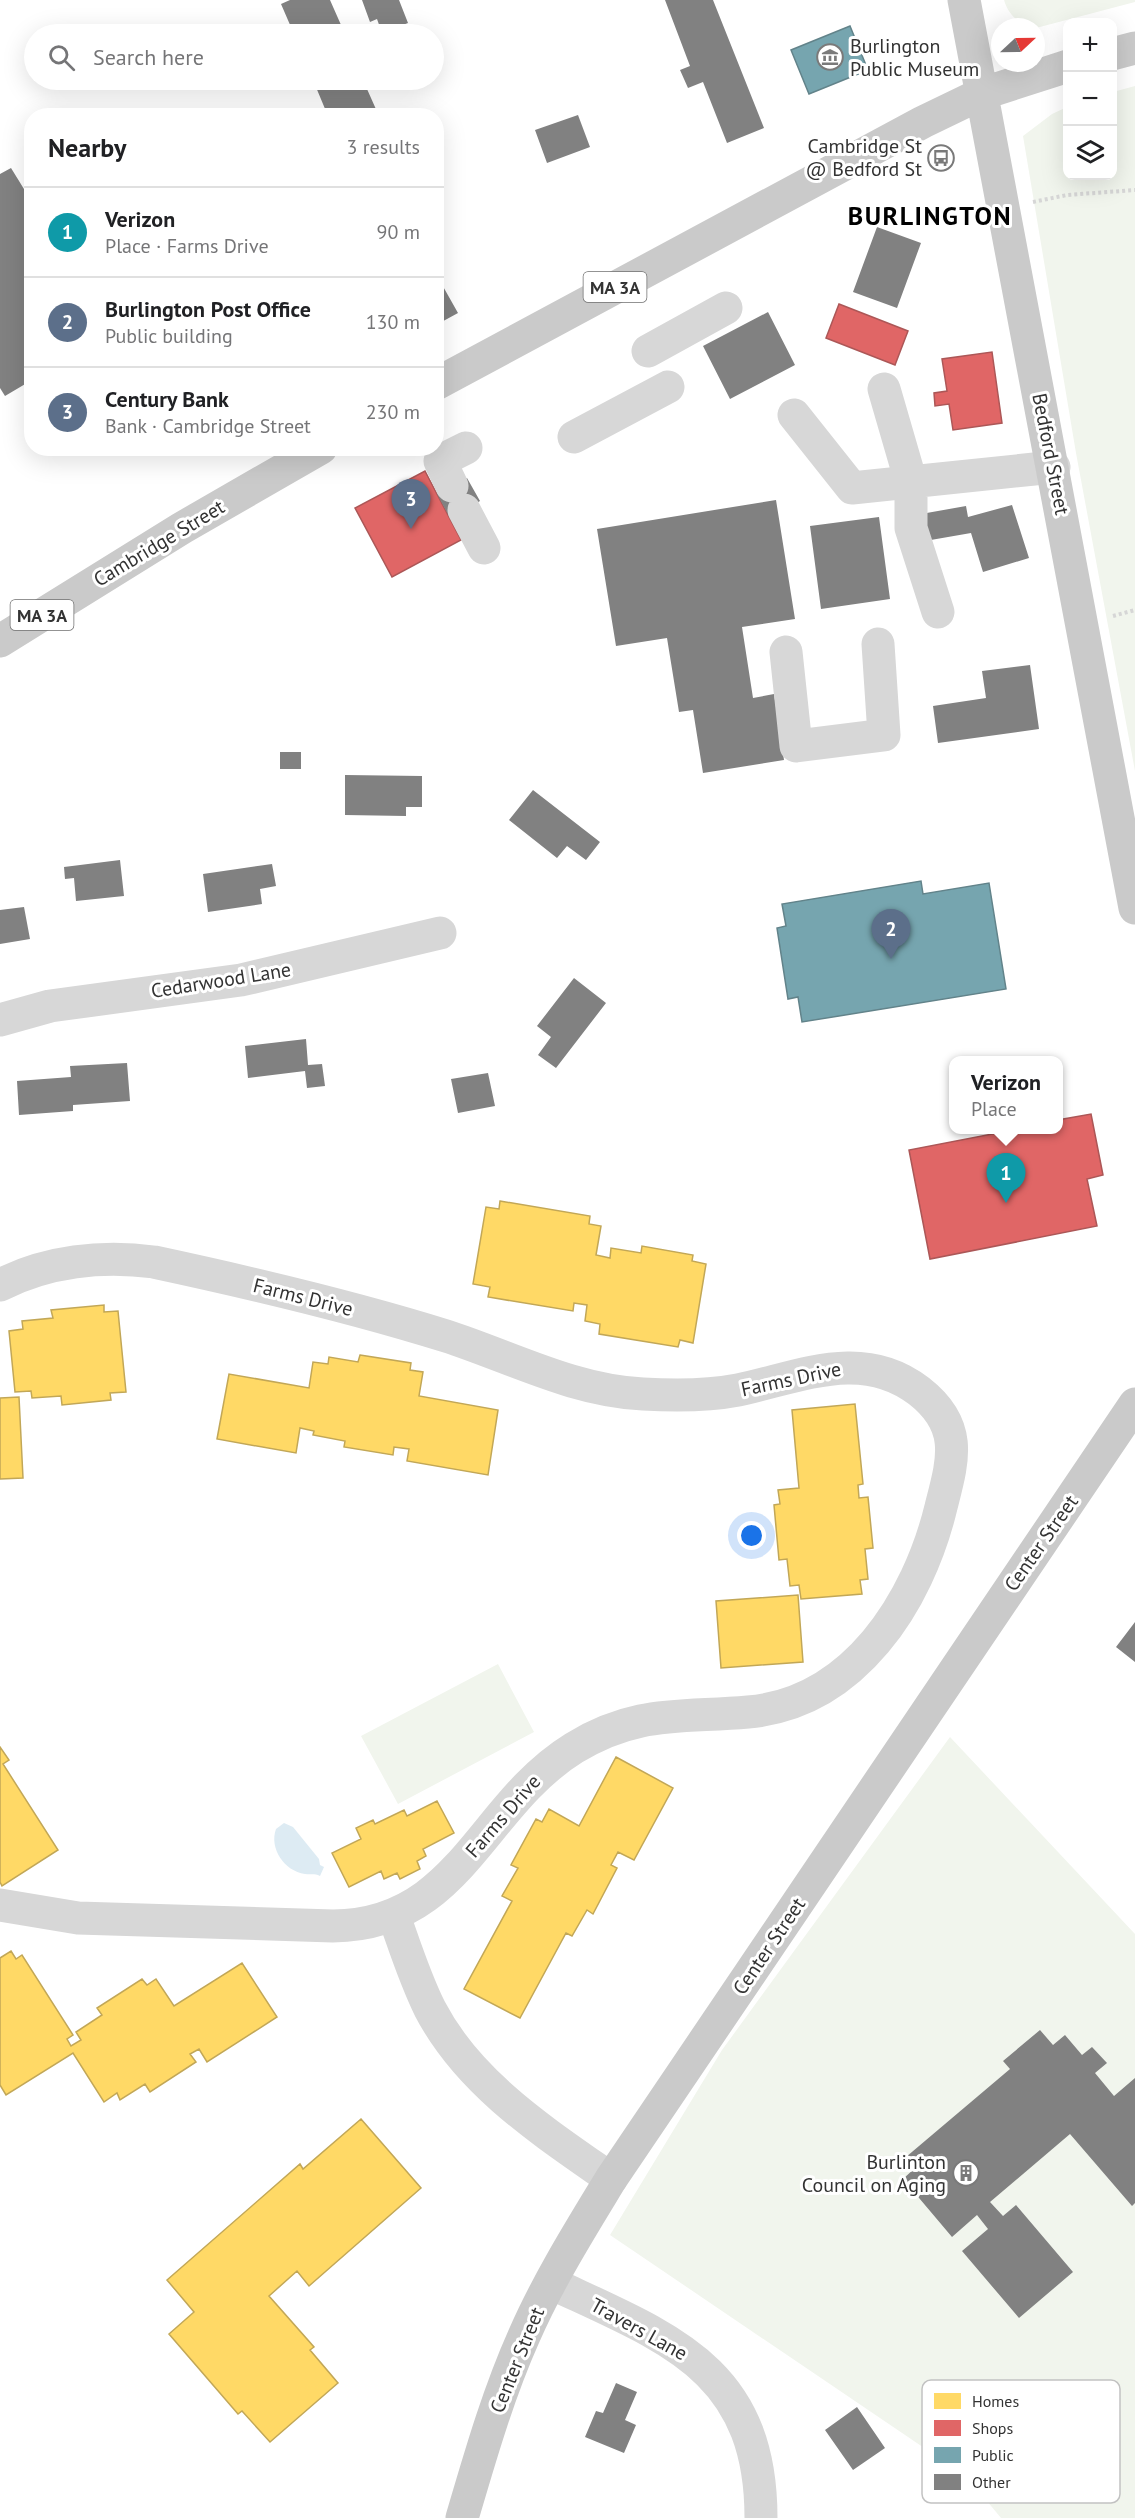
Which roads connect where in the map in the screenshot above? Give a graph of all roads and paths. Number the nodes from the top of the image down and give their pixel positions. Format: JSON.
{"nodes":[{"id":1,"x":964,"y":0,"type":"edge"},
{"id":2,"x":1135,"y":48,"type":"edge"},
{"id":3,"x":1117,"y":53,"type":"edge"},
{"id":4,"x":1063,"y":68,"type":"edge"},
{"id":5,"x":981,"y":94,"type":"junction"},
{"id":6,"x":1135,"y":190,"type":"edge"},
{"id":7,"x":1003,"y":207,"type":"junction"},
{"id":8,"x":726,"y":308,"type":"dead end"},
{"id":9,"x":648,"y":351,"type":"dead end"},
{"id":10,"x":444,"y":380,"type":"edge"},
{"id":11,"x":668,"y":387,"type":"dead end"},
{"id":12,"x":884,"y":389,"type":"dead end"},
{"id":13,"x":794,"y":415,"type":"dead end"},
{"id":14,"x":574,"y":437,"type":"dead end"},
{"id":15,"x":466,"y":448,"type":"dead end"},
{"id":16,"x":307,"y":456,"type":"edge"},
{"id":17,"x":1054,"y":467,"type":"junction"},
{"id":18,"x":911,"y":482,"type":"junction"},
{"id":19,"x":484,"y":548,"type":"dead end"},
{"id":20,"x":938,"y":612,"type":"dead end"},
{"id":21,"x":0,"y":641,"type":"edge"},
{"id":22,"x":878,"y":644,"type":"dead end"},
{"id":23,"x":786,"y":652,"type":"dead end"},
{"id":24,"x":1135,"y":908,"type":"edge"},
{"id":25,"x":440,"y":933,"type":"dead end"},
{"id":26,"x":0,"y":1020,"type":"edge"},
{"id":27,"x":0,"y":1285,"type":"edge"},
{"id":28,"x":1135,"y":1404,"type":"edge"},
{"id":29,"x":0,"y":1905,"type":"edge"},
{"id":30,"x":394,"y":1916,"type":"junction"},
{"id":31,"x":611,"y":2179,"type":"junction"},
{"id":32,"x":551,"y":2283,"type":"junction"},
{"id":33,"x":462,"y":2518,"type":"edge"},
{"id":34,"x":761,"y":2518,"type":"edge"}],
"edges":[{"from":1,"to":5,"type":"main road","name":"Bedford Street"},
{"from":2,"to":3,"type":"main road"},
{"from":4,"to":5,"type":"main road","number":"MA 3A"},
{"from":5,"to":7,"type":"main road","name":"Bedford Street"},
{"from":5,"to":10,"type":"main road","number":"MA 3A"},
{"from":6,"to":7,"type":"path"},
{"from":7,"to":17,"type":"main road","name":"Bedford Street"},
{"from":8,"to":9,"type":"street"},
{"from":11,"to":14,"type":"street"},
{"from":12,"to":18,"type":"street"},
{"from":13,"to":18,"type":"street"},
{"from":15,"to":19,"type":"street"},
{"from":16,"to":21,"type":"main road","name":"Cambridge Street","number":"MA 3A"},
{"from":17,"to":18,"type":"street"},
{"from":17,"to":24,"type":"main road","name":"Bedford Street"},
{"from":18,"to":20,"type":"street"},
{"from":22,"to":23,"type":"street"},
{"from":25,"to":26,"type":"street","name":"Cedarwood Lane"},
{"from":27,"to":30,"type":"street","name":"Farms Drive"},
{"from":28,"to":31,"type":"main road","name":"Center Street"},
{"from":29,"to":30,"type":"street","name":"Farms Drive"},
{"from":30,"to":31,"type":"street"},
{"from":31,"to":32,"type":"main road","name":"Center Street"},
{"from":32,"to":33,"type":"main road","name":"Center Street"},
{"from":32,"to":34,"type":"street","name":"Travers Lane"}]}
